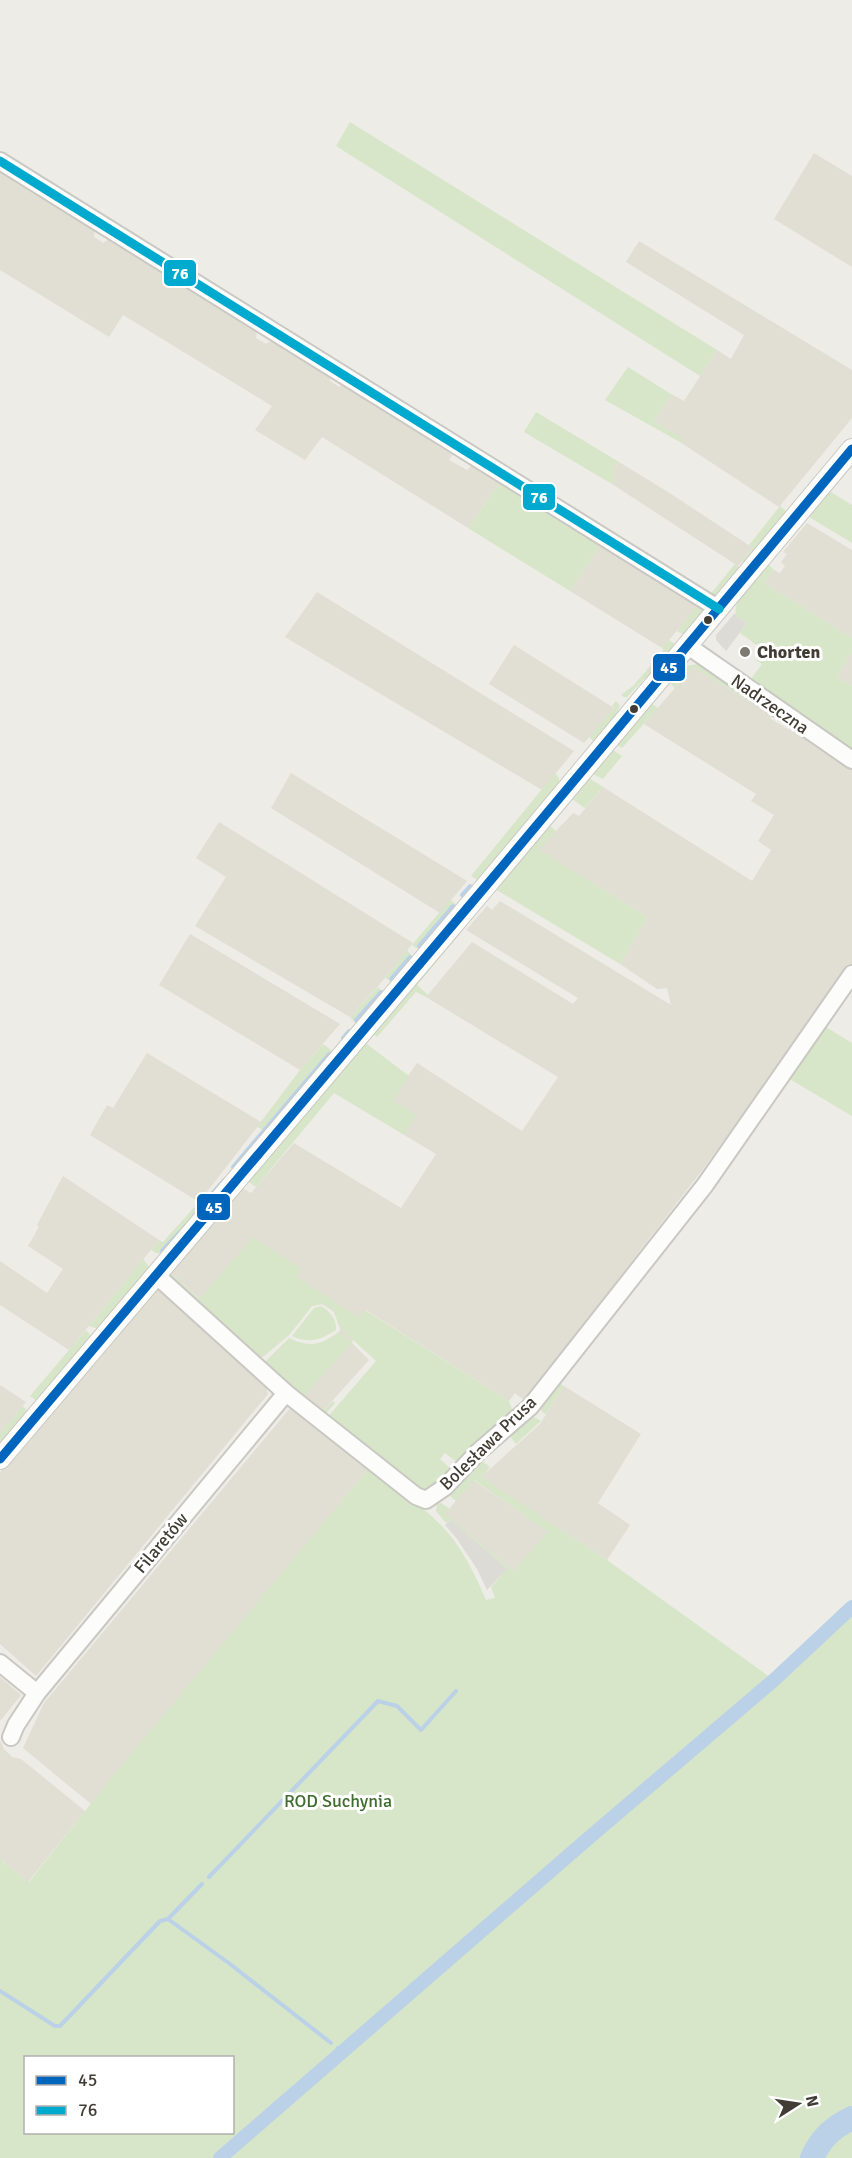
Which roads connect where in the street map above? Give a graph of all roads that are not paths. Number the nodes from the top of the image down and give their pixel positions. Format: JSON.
{"nodes":[{"id":1,"x":0,"y":161,"type":"edge"},
{"id":2,"x":852,"y":449,"type":"edge"},
{"id":3,"x":719,"y":609,"type":"junction"},
{"id":4,"x":688,"y":646,"type":"junction"},
{"id":5,"x":852,"y":760,"type":"edge"},
{"id":6,"x":852,"y":974,"type":"edge"},
{"id":7,"x":156,"y":1275,"type":"junction"},
{"id":8,"x":286,"y":1393,"type":"junction"},
{"id":9,"x":0,"y":1459,"type":"edge"},
{"id":10,"x":0,"y":1663,"type":"edge"},
{"id":11,"x":37,"y":1693,"type":"junction"},
{"id":12,"x":11,"y":1737,"type":"dead end"}],
"edges":[{"from":1,"to":3,"type":"street"},
{"from":2,"to":3,"type":"street"},
{"from":3,"to":4,"type":"street"},
{"from":4,"to":5,"type":"street","name":"Nadrzeczna"},
{"from":4,"to":7,"type":"street"},
{"from":6,"to":8,"type":"street","name":"Bolesława Prusa"},
{"from":7,"to":8,"type":"street","name":"Bolesława Prusa"},
{"from":7,"to":9,"type":"street"},
{"from":8,"to":11,"type":"street","name":"Filaretów"},
{"from":10,"to":11,"type":"street"},
{"from":11,"to":12,"type":"street","name":"Filaretów"}]}
